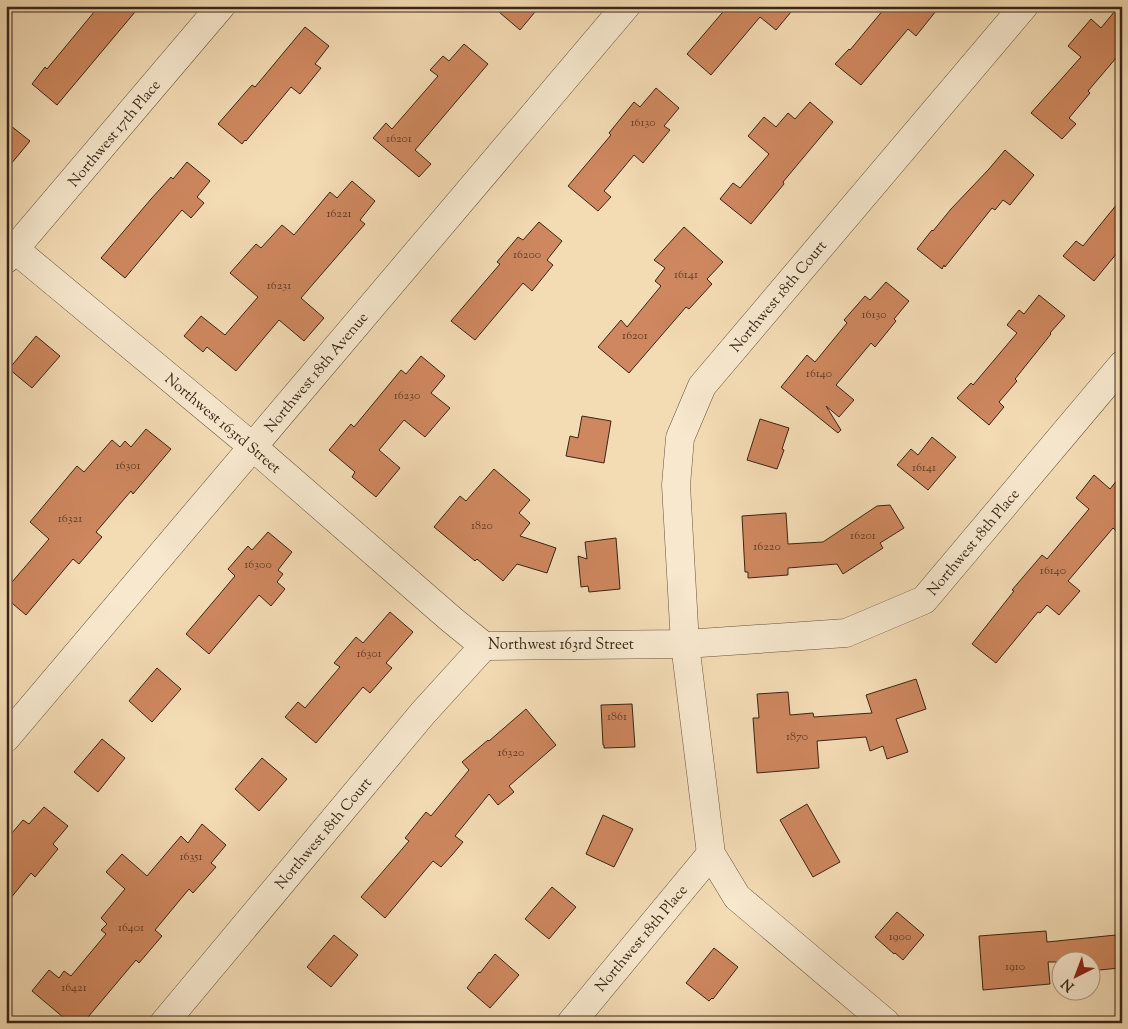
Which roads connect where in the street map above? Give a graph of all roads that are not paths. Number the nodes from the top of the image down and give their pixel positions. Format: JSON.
{"nodes":[{"id":1,"x":221,"y":6,"type":"edge"},
{"id":2,"x":626,"y":6,"type":"edge"},
{"id":3,"x":1024,"y":6,"type":"edge"},
{"id":4,"x":9,"y":250,"type":"edge"},
{"id":5,"x":1122,"y":365,"type":"edge"},
{"id":6,"x":253,"y":447,"type":"junction"},
{"id":7,"x":685,"y":644,"type":"junction"},
{"id":8,"x":484,"y":646,"type":"junction"},
{"id":9,"x":6,"y":738,"type":"edge"},
{"id":10,"x":712,"y":854,"type":"junction"},
{"id":11,"x":164,"y":1023,"type":"edge"},
{"id":12,"x":571,"y":1023,"type":"edge"},
{"id":13,"x":886,"y":1023,"type":"edge"}],
"edges":[{"from":1,"to":4,"type":"street","name":"Northwest 17th Place"},
{"from":2,"to":6,"type":"street","name":"Northwest 18th Avenue"},
{"from":3,"to":7,"type":"street","name":"Northwest 18th Court"},
{"from":4,"to":6,"type":"street","name":"Northwest 163rd Street"},
{"from":5,"to":7,"type":"street","name":"Northwest 18th Place"},
{"from":6,"to":8,"type":"street","name":"Northwest 163rd Street"},
{"from":6,"to":9,"type":"street","name":"Northwest 18th Avenue"},
{"from":7,"to":8,"type":"street","name":"Northwest 163rd Street"},
{"from":7,"to":10,"type":"street"},
{"from":8,"to":11,"type":"street","name":"Northwest 18th Court"},
{"from":10,"to":12,"type":"street","name":"Northwest 18th Place"},
{"from":10,"to":13,"type":"street"}]}
